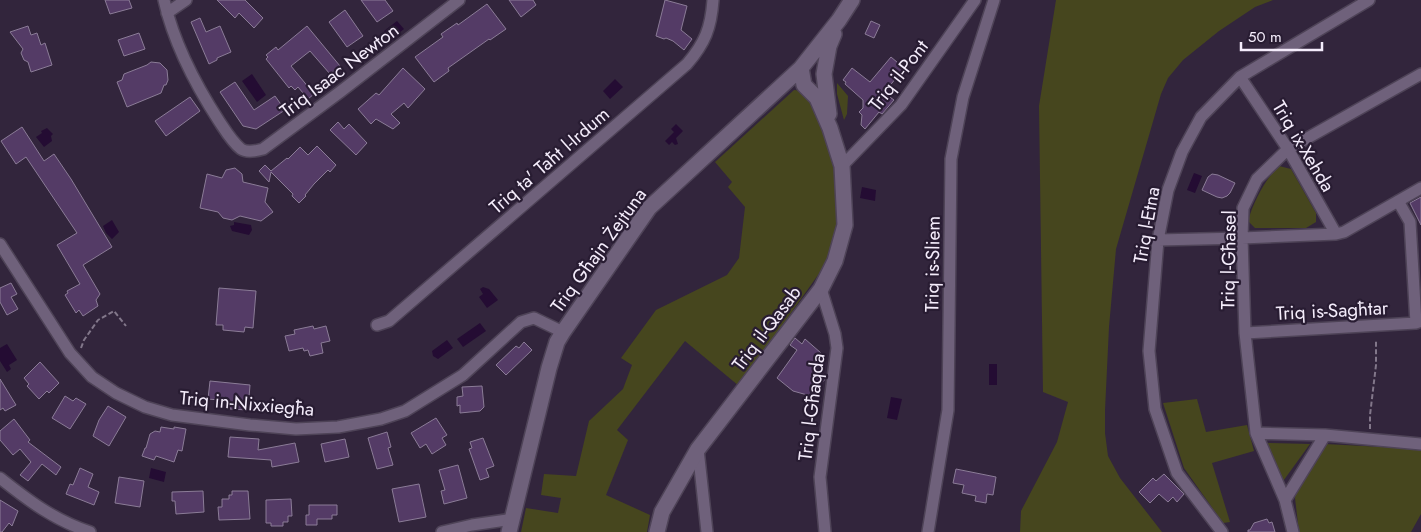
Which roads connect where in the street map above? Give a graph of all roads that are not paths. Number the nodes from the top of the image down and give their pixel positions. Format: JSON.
{"nodes":[{"id":1,"x":164,"y":0,"type":"edge"},
{"id":2,"x":186,"y":0,"type":"edge"},
{"id":3,"x":459,"y":0,"type":"edge"},
{"id":4,"x":713,"y":0,"type":"edge"},
{"id":5,"x":852,"y":0,"type":"edge"},
{"id":6,"x":975,"y":0,"type":"edge"},
{"id":7,"x":994,"y":0,"type":"edge"},
{"id":8,"x":1369,"y":0,"type":"edge"},
{"id":9,"x":167,"y":13,"type":"junction"},
{"id":10,"x":839,"y":20,"type":"junction"},
{"id":11,"x":826,"y":63,"type":"junction"},
{"id":12,"x":805,"y":64,"type":"junction"},
{"id":13,"x":1421,"y":74,"type":"edge"},
{"id":14,"x":1240,"y":77,"type":"junction"},
{"id":15,"x":830,"y":128,"type":"junction"},
{"id":16,"x":1288,"y":149,"type":"junction"},
{"id":17,"x":842,"y":166,"type":"junction"},
{"id":18,"x":1421,"y":188,"type":"edge"},
{"id":19,"x":1398,"y":201,"type":"junction"},
{"id":20,"x":1336,"y":234,"type":"junction"},
{"id":21,"x":1242,"y":238,"type":"junction"},
{"id":22,"x":1158,"y":240,"type":"junction"},
{"id":23,"x":0,"y":244,"type":"edge"},
{"id":24,"x":821,"y":289,"type":"junction"},
{"id":25,"x":1419,"y":322,"type":"edge"},
{"id":26,"x":377,"y":325,"type":"dead end"},
{"id":27,"x":563,"y":332,"type":"junction"},
{"id":28,"x":1245,"y":333,"type":"junction"},
{"id":29,"x":1256,"y":433,"type":"junction"},
{"id":30,"x":1325,"y":435,"type":"junction"},
{"id":31,"x":1421,"y":444,"type":"edge"},
{"id":32,"x":698,"y":450,"type":"junction"},
{"id":33,"x":0,"y":478,"type":"edge"},
{"id":34,"x":1285,"y":500,"type":"junction"},
{"id":35,"x":511,"y":525,"type":"edge"},
{"id":36,"x":90,"y":532,"type":"edge"},
{"id":37,"x":442,"y":532,"type":"edge"},
{"id":38,"x":657,"y":532,"type":"edge"},
{"id":39,"x":707,"y":532,"type":"edge"},
{"id":40,"x":825,"y":532,"type":"edge"},
{"id":41,"x":928,"y":532,"type":"edge"},
{"id":42,"x":1222,"y":532,"type":"edge"},
{"id":43,"x":1293,"y":532,"type":"edge"}],
"edges":[{"from":1,"to":9,"type":"street"},
{"from":2,"to":9,"type":"street"},
{"from":3,"to":9,"type":"street","name":"Triq Isaac Newton"},
{"from":4,"to":26,"type":"street","name":"Triq ta' Taħt l-Irdum"},
{"from":5,"to":10,"type":"street","name":"Triq Għajn Żejtuna"},
{"from":6,"to":17,"type":"street","name":"Triq il-Pont"},
{"from":7,"to":41,"type":"street","name":"Triq is-Sliem"},
{"from":8,"to":14,"type":"street","name":"Triq l-Etna"},
{"from":10,"to":11,"type":"street","name":"Triq il-Qasab"},
{"from":10,"to":12,"type":"street","name":"Triq Għajn Żejtuna"},
{"from":11,"to":12,"type":"street"},
{"from":11,"to":15,"type":"street","name":"Triq il-Qasab"},
{"from":12,"to":15,"type":"street","name":"Triq il-Qasab"},
{"from":12,"to":27,"type":"street","name":"Triq Għajn Żejtuna"},
{"from":13,"to":16,"type":"street","name":"Triq l-Għasel"},
{"from":14,"to":16,"type":"street","name":"Triq ix-Xehda"},
{"from":14,"to":22,"type":"street","name":"Triq l-Etna"},
{"from":15,"to":17,"type":"street","name":"Triq il-Qasab"},
{"from":16,"to":20,"type":"street","name":"Triq ix-Xehda"},
{"from":16,"to":21,"type":"street","name":"Triq l-Għasel"},
{"from":17,"to":24,"type":"street","name":"Triq il-Qasab"},
{"from":18,"to":19,"type":"street"},
{"from":19,"to":20,"type":"street"},
{"from":19,"to":25,"type":"street"},
{"from":20,"to":21,"type":"street"},
{"from":21,"to":22,"type":"street"},
{"from":21,"to":28,"type":"street","name":"Triq l-Għasel"},
{"from":22,"to":42,"type":"street","name":"Triq l-Etna"},
{"from":23,"to":27,"type":"street","name":"Triq in-Nixxiegħa"},
{"from":24,"to":32,"type":"street","name":"Triq il-Qasab"},
{"from":24,"to":40,"type":"street","name":"Triq l-Għaqda"},
{"from":25,"to":28,"type":"street","name":"Triq is-Sagħtar"},
{"from":27,"to":35,"type":"street","name":"Triq Għajn Żejtuna"},
{"from":28,"to":29,"type":"street","name":"Triq l-Għasel"},
{"from":29,"to":30,"type":"street"},
{"from":29,"to":34,"type":"street","name":"Triq l-Għasel"},
{"from":30,"to":31,"type":"street"},
{"from":30,"to":34,"type":"street"},
{"from":32,"to":38,"type":"street","name":"Triq il-Qasab"},
{"from":32,"to":39,"type":"street"},
{"from":33,"to":36,"type":"street"},
{"from":34,"to":43,"type":"street","name":"Triq l-Għasel"},
{"from":35,"to":37,"type":"street"}]}
